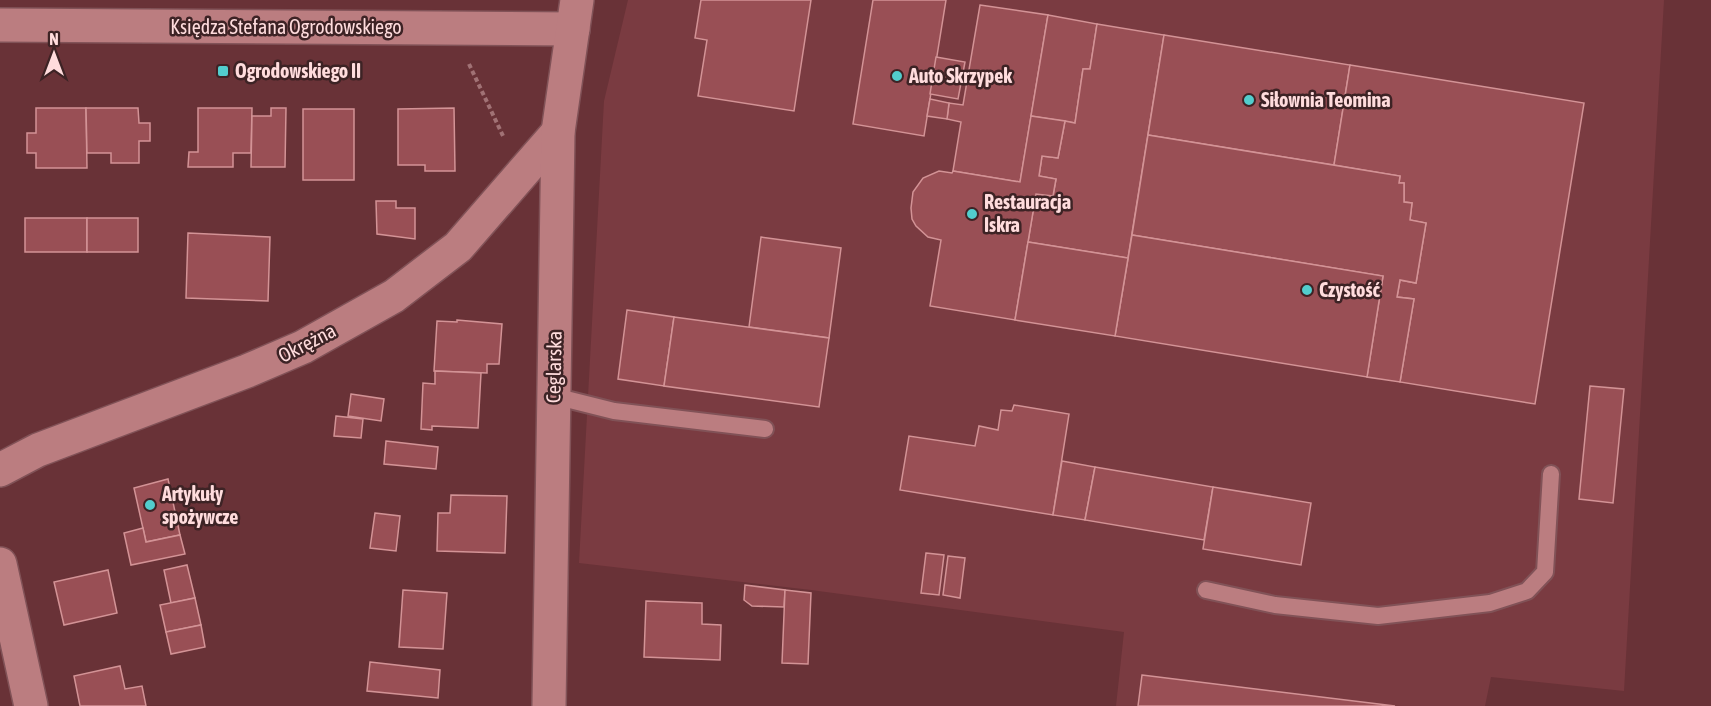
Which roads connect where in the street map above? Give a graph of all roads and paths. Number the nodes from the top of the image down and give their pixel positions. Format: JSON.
{"nodes":[{"id":1,"x":590,"y":0,"type":"edge"},
{"id":2,"x":575,"y":15,"type":"edge"},
{"id":3,"x":0,"y":25,"type":"edge"},
{"id":4,"x":466,"y":57,"type":"dead end"},
{"id":5,"x":558,"y":132,"type":"junction"},
{"id":6,"x":509,"y":148,"type":"dead end"},
{"id":7,"x":554,"y":396,"type":"junction"},
{"id":8,"x":765,"y":429,"type":"dead end"},
{"id":9,"x":0,"y":470,"type":"edge"},
{"id":10,"x":1551,"y":474,"type":"dead end"},
{"id":11,"x":0,"y":564,"type":"edge"},
{"id":12,"x":1206,"y":590,"type":"dead end"},
{"id":13,"x":31,"y":706,"type":"edge"},
{"id":14,"x":549,"y":706,"type":"edge"}],
"edges":[{"from":1,"to":2,"type":"street","name":"Ceglarska"},
{"from":2,"to":3,"type":"street","name":"Księdza Stefana Ogrodowskiego"},
{"from":2,"to":5,"type":"street","name":"Ceglarska"},
{"from":4,"to":6,"type":"path"},
{"from":5,"to":7,"type":"street","name":"Ceglarska"},
{"from":5,"to":9,"type":"street","name":"Okrężna"},
{"from":7,"to":8,"type":"lane"},
{"from":7,"to":14,"type":"street","name":"Ceglarska"},
{"from":10,"to":12,"type":"lane"},
{"from":11,"to":13,"type":"street"}]}
